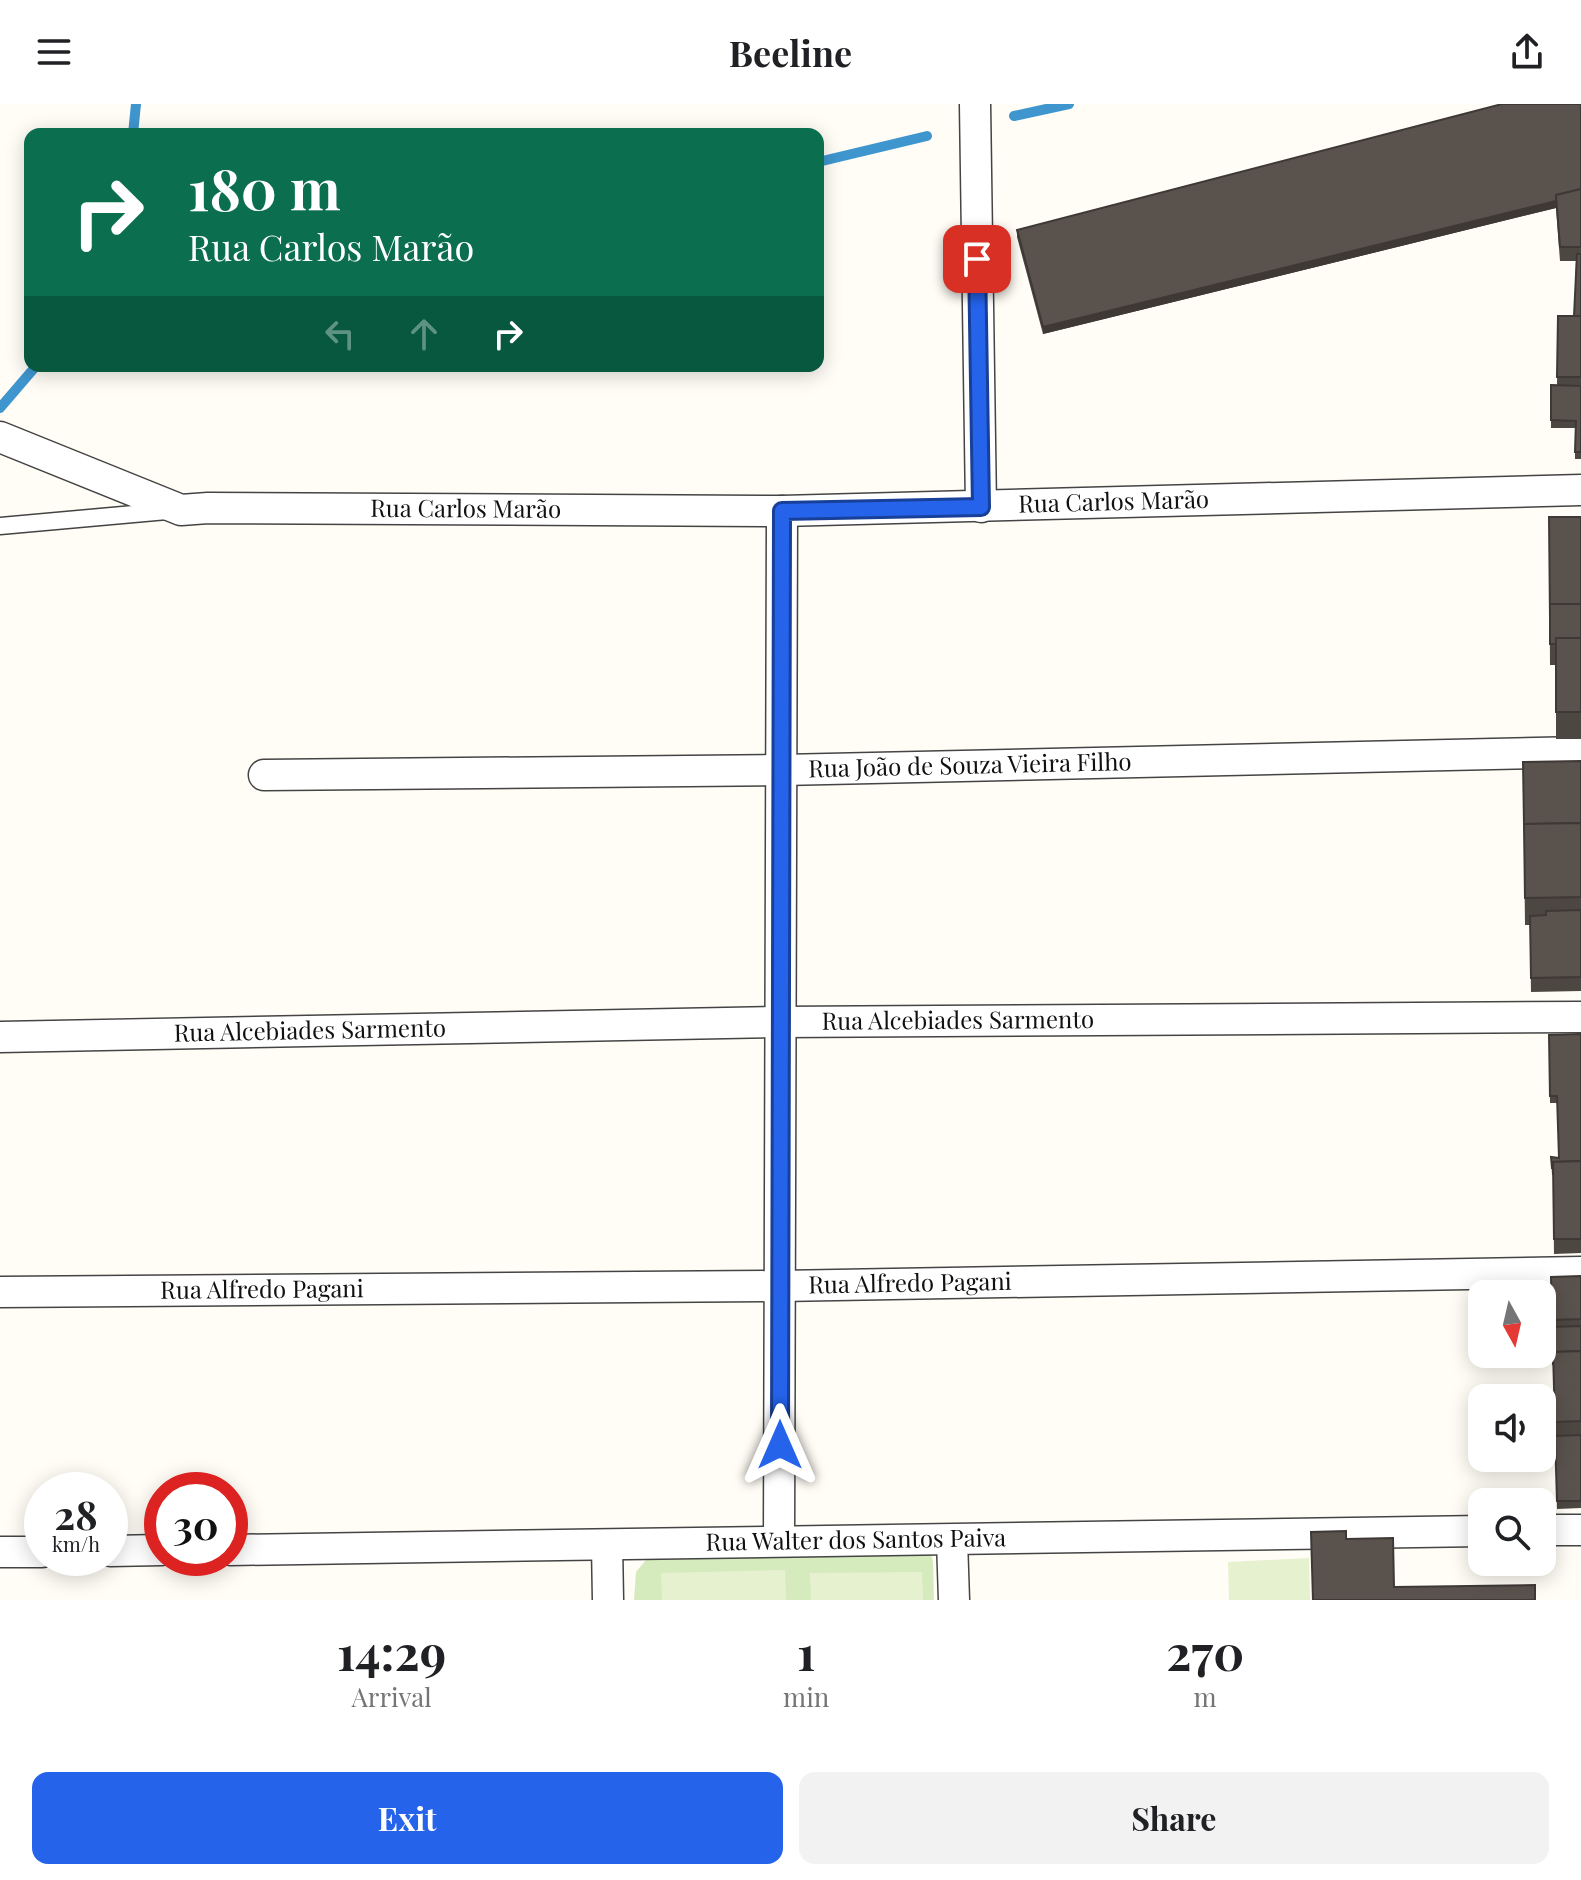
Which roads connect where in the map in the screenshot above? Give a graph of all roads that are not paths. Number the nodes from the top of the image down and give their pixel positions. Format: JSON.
{"nodes":[{"id":1,"x":975,"y":104,"type":"edge"},
{"id":2,"x":0,"y":437,"type":"edge"},
{"id":3,"x":1581,"y":490,"type":"edge"},
{"id":4,"x":981,"y":507,"type":"junction"},
{"id":5,"x":181,"y":510,"type":"junction"},
{"id":6,"x":782,"y":511,"type":"junction"},
{"id":7,"x":0,"y":526,"type":"edge"},
{"id":8,"x":1581,"y":752,"type":"edge"},
{"id":9,"x":782,"y":770,"type":"junction"},
{"id":10,"x":264,"y":775,"type":"dead end"},
{"id":11,"x":1581,"y":1017,"type":"edge"},
{"id":12,"x":781,"y":1022,"type":"junction"},
{"id":13,"x":0,"y":1037,"type":"edge"},
{"id":14,"x":1581,"y":1272,"type":"edge"},
{"id":15,"x":780,"y":1286,"type":"junction"},
{"id":16,"x":0,"y":1292,"type":"edge"},
{"id":17,"x":1556,"y":1530,"type":"edge"},
{"id":18,"x":1581,"y":1530,"type":"edge"},
{"id":19,"x":1468,"y":1531,"type":"edge"},
{"id":20,"x":952,"y":1540,"type":"junction"},
{"id":21,"x":779,"y":1541,"type":"junction"},
{"id":22,"x":607,"y":1545,"type":"junction"},
{"id":23,"x":248,"y":1550,"type":"edge"},
{"id":24,"x":0,"y":1552,"type":"edge"},
{"id":25,"x":24,"y":1552,"type":"edge"},
{"id":26,"x":608,"y":1600,"type":"edge"},
{"id":27,"x":954,"y":1600,"type":"edge"}],
"edges":[{"from":1,"to":4,"type":"street"},
{"from":2,"to":5,"type":"street"},
{"from":3,"to":4,"type":"street","name":"Rua Carlos Marão"},
{"from":4,"to":6,"type":"street","name":"Rua Carlos Marão"},
{"from":5,"to":6,"type":"street","name":"Rua Carlos Marão"},
{"from":5,"to":7,"type":"lane"},
{"from":6,"to":9,"type":"street"},
{"from":8,"to":9,"type":"street","name":"Rua João de Souza Vieira Filho"},
{"from":9,"to":10,"type":"street","name":"Rua João de Souza Vieira Filho"},
{"from":9,"to":12,"type":"street"},
{"from":11,"to":12,"type":"street","name":"Rua Alcebiades Sarmento"},
{"from":12,"to":13,"type":"street","name":"Rua Alcebiades Sarmento"},
{"from":12,"to":15,"type":"street"},
{"from":14,"to":15,"type":"street","name":"Rua Alfredo Pagani"},
{"from":15,"to":16,"type":"street","name":"Rua Alfredo Pagani"},
{"from":15,"to":21,"type":"street"},
{"from":17,"to":18,"type":"street"},
{"from":19,"to":20,"type":"street","name":"Rua Walter dos Santos Paiva"},
{"from":20,"to":21,"type":"street","name":"Rua Walter dos Santos Paiva"},
{"from":20,"to":27,"type":"street"},
{"from":21,"to":22,"type":"street","name":"Rua Walter dos Santos Paiva"},
{"from":22,"to":23,"type":"street","name":"Rua Walter dos Santos Paiva"},
{"from":22,"to":26,"type":"street"},
{"from":24,"to":25,"type":"street"}]}
